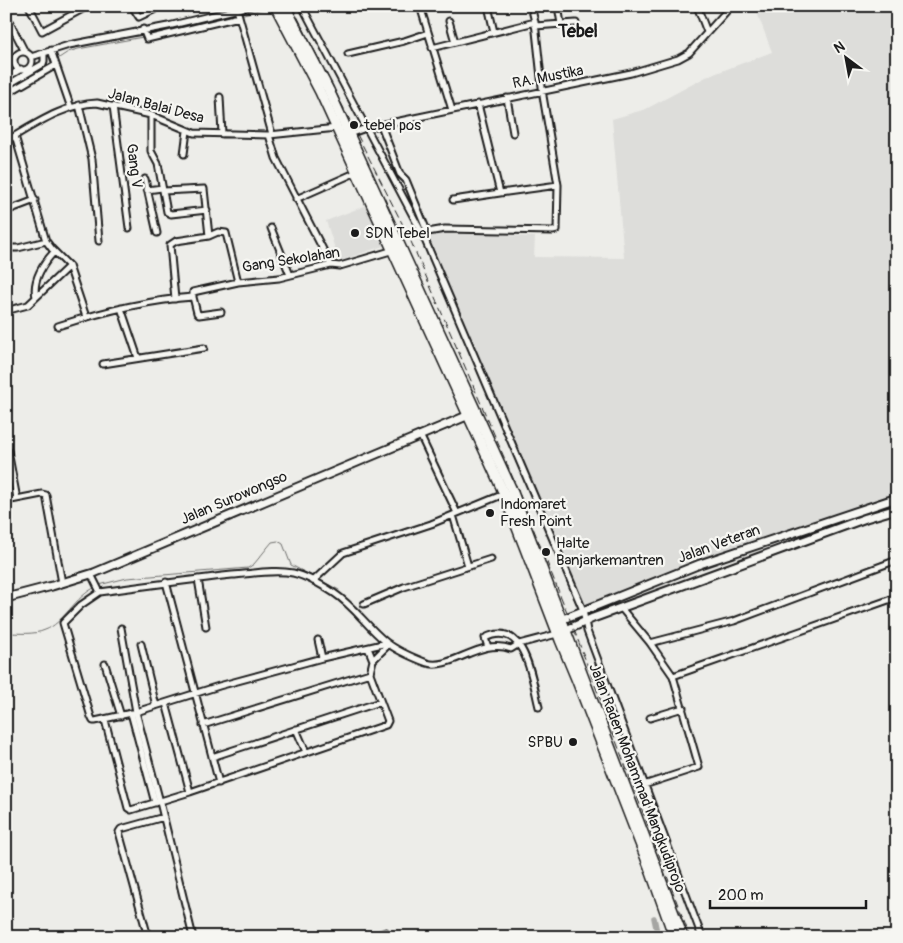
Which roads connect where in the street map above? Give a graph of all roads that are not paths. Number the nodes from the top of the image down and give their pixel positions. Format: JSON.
{"nodes":[{"id":1,"x":29,"y":6,"type":"edge"},
{"id":2,"x":88,"y":6,"type":"edge"},
{"id":3,"x":132,"y":6,"type":"edge"},
{"id":4,"x":162,"y":6,"type":"edge"},
{"id":5,"x":251,"y":6,"type":"edge"},
{"id":6,"x":275,"y":6,"type":"edge"},
{"id":7,"x":285,"y":6,"type":"edge"},
{"id":8,"x":302,"y":6,"type":"edge"},
{"id":9,"x":420,"y":6,"type":"edge"},
{"id":10,"x":488,"y":6,"type":"edge"},
{"id":11,"x":531,"y":6,"type":"edge"},
{"id":12,"x":558,"y":6,"type":"edge"},
{"id":13,"x":697,"y":6,"type":"edge"},
{"id":14,"x":731,"y":6,"type":"edge"},
{"id":15,"x":238,"y":13,"type":"junction"},
{"id":16,"x":6,"y":15,"type":"edge"},
{"id":17,"x":450,"y":20,"type":"dead end"},
{"id":18,"x":202,"y":23,"type":"junction"},
{"id":19,"x":576,"y":23,"type":"dead end"},
{"id":20,"x":535,"y":24,"type":"junction"},
{"id":21,"x":561,"y":24,"type":"junction"},
{"id":22,"x":185,"y":27,"type":"junction"},
{"id":23,"x":168,"y":30,"type":"junction"},
{"id":24,"x":428,"y":32,"type":"junction"},
{"id":25,"x":494,"y":32,"type":"junction"},
{"id":26,"x":707,"y":32,"type":"junction"},
{"id":27,"x":144,"y":33,"type":"junction"},
{"id":28,"x":455,"y":42,"type":"junction"},
{"id":29,"x":432,"y":48,"type":"junction"},
{"id":30,"x":51,"y":50,"type":"junction"},
{"id":31,"x":25,"y":52,"type":"junction"},
{"id":32,"x":44,"y":53,"type":"junction"},
{"id":33,"x":348,"y":54,"type":"dead end"},
{"id":34,"x":31,"y":57,"type":"junction"},
{"id":35,"x":55,"y":62,"type":"junction"},
{"id":36,"x":21,"y":69,"type":"junction"},
{"id":37,"x":6,"y":78,"type":"edge"},
{"id":38,"x":6,"y":86,"type":"edge"},
{"id":39,"x":543,"y":92,"type":"junction"},
{"id":40,"x":6,"y":94,"type":"edge"},
{"id":41,"x":220,"y":97,"type":"dead end"},
{"id":42,"x":507,"y":98,"type":"junction"},
{"id":43,"x":478,"y":104,"type":"junction"},
{"id":44,"x":80,"y":105,"type":"junction"},
{"id":45,"x":114,"y":106,"type":"junction"},
{"id":46,"x":71,"y":108,"type":"junction"},
{"id":47,"x":452,"y":110,"type":"junction"},
{"id":48,"x":151,"y":115,"type":"junction"},
{"id":49,"x":381,"y":125,"type":"junction"},
{"id":50,"x":337,"y":128,"type":"junction"},
{"id":51,"x":366,"y":128,"type":"junction"},
{"id":52,"x":187,"y":131,"type":"junction"},
{"id":53,"x":513,"y":133,"type":"dead end"},
{"id":54,"x":222,"y":134,"type":"junction"},
{"id":55,"x":271,"y":134,"type":"junction"},
{"id":56,"x":348,"y":134,"type":"junction"},
{"id":57,"x":15,"y":136,"type":"junction"},
{"id":58,"x":6,"y":141,"type":"edge"},
{"id":59,"x":184,"y":154,"type":"dead end"},
{"id":60,"x":358,"y":172,"type":"junction"},
{"id":61,"x":145,"y":179,"type":"dead end"},
{"id":62,"x":558,"y":185,"type":"junction"},
{"id":63,"x":147,"y":190,"type":"junction"},
{"id":64,"x":162,"y":190,"type":"junction"},
{"id":65,"x":500,"y":193,"type":"junction"},
{"id":66,"x":296,"y":199,"type":"junction"},
{"id":67,"x":34,"y":200,"type":"junction"},
{"id":68,"x":453,"y":200,"type":"dead end"},
{"id":69,"x":207,"y":210,"type":"junction"},
{"id":70,"x":6,"y":211,"type":"edge"},
{"id":71,"x":129,"y":228,"type":"dead end"},
{"id":72,"x":271,"y":228,"type":"dead end"},
{"id":73,"x":425,"y":232,"type":"junction"},
{"id":74,"x":157,"y":233,"type":"dead end"},
{"id":75,"x":209,"y":236,"type":"junction"},
{"id":76,"x":46,"y":241,"type":"junction"},
{"id":77,"x":99,"y":241,"type":"dead end"},
{"id":78,"x":6,"y":248,"type":"edge"},
{"id":79,"x":397,"y":249,"type":"junction"},
{"id":80,"x":54,"y":252,"type":"junction"},
{"id":81,"x":331,"y":265,"type":"junction"},
{"id":82,"x":69,"y":266,"type":"junction"},
{"id":83,"x":290,"y":275,"type":"junction"},
{"id":84,"x":238,"y":282,"type":"junction"},
{"id":85,"x":36,"y":297,"type":"junction"},
{"id":86,"x":193,"y":298,"type":"junction"},
{"id":87,"x":175,"y":299,"type":"junction"},
{"id":88,"x":122,"y":308,"type":"junction"},
{"id":89,"x":9,"y":310,"type":"dead end"},
{"id":90,"x":221,"y":312,"type":"dead end"},
{"id":91,"x":86,"y":317,"type":"junction"},
{"id":92,"x":58,"y":326,"type":"dead end"},
{"id":93,"x":204,"y":348,"type":"dead end"},
{"id":94,"x":138,"y":358,"type":"junction"},
{"id":95,"x":104,"y":364,"type":"dead end"},
{"id":96,"x":469,"y":415,"type":"junction"},
{"id":97,"x":420,"y":435,"type":"junction"},
{"id":98,"x":8,"y":451,"type":"dead end"},
{"id":99,"x":504,"y":494,"type":"junction"},
{"id":100,"x":897,"y":498,"type":"edge"},
{"id":101,"x":17,"y":499,"type":"junction"},
{"id":102,"x":6,"y":501,"type":"edge"},
{"id":103,"x":897,"y":509,"type":"edge"},
{"id":104,"x":455,"y":514,"type":"junction"},
{"id":105,"x":491,"y":559,"type":"dead end"},
{"id":106,"x":897,"y":560,"type":"edge"},
{"id":107,"x":700,"y":564,"type":"junction"},
{"id":108,"x":468,"y":566,"type":"junction"},
{"id":109,"x":91,"y":574,"type":"junction"},
{"id":110,"x":704,"y":578,"type":"junction"},
{"id":111,"x":198,"y":579,"type":"junction"},
{"id":112,"x":315,"y":579,"type":"junction"},
{"id":113,"x":166,"y":582,"type":"junction"},
{"id":114,"x":62,"y":583,"type":"junction"},
{"id":115,"x":98,"y":588,"type":"junction"},
{"id":116,"x":897,"y":597,"type":"edge"},
{"id":117,"x":6,"y":598,"type":"edge"},
{"id":118,"x":364,"y":604,"type":"dead end"},
{"id":119,"x":621,"y":608,"type":"junction"},
{"id":120,"x":583,"y":610,"type":"junction"},
{"id":121,"x":557,"y":621,"type":"junction"},
{"id":122,"x":586,"y":621,"type":"junction"},
{"id":123,"x":206,"y":627,"type":"dead end"},
{"id":124,"x":121,"y":628,"type":"dead end"},
{"id":125,"x":561,"y":632,"type":"junction"},
{"id":126,"x":318,"y":640,"type":"dead end"},
{"id":127,"x":388,"y":643,"type":"junction"},
{"id":128,"x":650,"y":643,"type":"junction"},
{"id":129,"x":141,"y":644,"type":"dead end"},
{"id":130,"x":486,"y":644,"type":"junction"},
{"id":131,"x":516,"y":644,"type":"junction"},
{"id":132,"x":368,"y":648,"type":"junction"},
{"id":133,"x":322,"y":658,"type":"junction"},
{"id":134,"x":373,"y":660,"type":"junction"},
{"id":135,"x":105,"y":664,"type":"dead end"},
{"id":136,"x":370,"y":673,"type":"junction"},
{"id":137,"x":674,"y":676,"type":"junction"},
{"id":138,"x":195,"y":694,"type":"junction"},
{"id":139,"x":380,"y":702,"type":"junction"},
{"id":140,"x":166,"y":703,"type":"junction"},
{"id":141,"x":156,"y":706,"type":"junction"},
{"id":142,"x":539,"y":707,"type":"dead end"},
{"id":143,"x":683,"y":708,"type":"junction"},
{"id":144,"x":134,"y":713,"type":"junction"},
{"id":145,"x":121,"y":716,"type":"junction"},
{"id":146,"x":650,"y":718,"type":"dead end"},
{"id":147,"x":105,"y":720,"type":"junction"},
{"id":148,"x":203,"y":725,"type":"junction"},
{"id":149,"x":296,"y":729,"type":"junction"},
{"id":150,"x":306,"y":752,"type":"junction"},
{"id":151,"x":212,"y":757,"type":"junction"},
{"id":152,"x":219,"y":783,"type":"junction"},
{"id":153,"x":644,"y":785,"type":"junction"},
{"id":154,"x":190,"y":792,"type":"junction"},
{"id":155,"x":158,"y":803,"type":"junction"},
{"id":156,"x":164,"y":817,"type":"junction"},
{"id":157,"x":148,"y":937,"type":"edge"},
{"id":158,"x":192,"y":937,"type":"edge"},
{"id":159,"x":370,"y":937,"type":"edge"},
{"id":160,"x":390,"y":937,"type":"edge"},
{"id":161,"x":674,"y":937,"type":"edge"},
{"id":162,"x":683,"y":937,"type":"edge"},
{"id":163,"x":702,"y":937,"type":"edge"}],
"edges":[{"from":1,"to":2,"type":"street"},
{"from":3,"to":4,"type":"street"},
{"from":5,"to":15,"type":"street"},
{"from":6,"to":50,"type":"highway"},
{"from":7,"to":56,"type":"highway"},
{"from":8,"to":51,"type":"street"},
{"from":9,"to":24,"type":"street"},
{"from":10,"to":25,"type":"street"},
{"from":11,"to":20,"type":"street"},
{"from":12,"to":21,"type":"street"},
{"from":13,"to":26,"type":"street"},
{"from":14,"to":26,"type":"street","name":"RA. Mustika"},
{"from":15,"to":18,"type":"street"},
{"from":15,"to":18,"type":"street"},
{"from":15,"to":55,"type":"street"},
{"from":16,"to":31,"type":"street"},
{"from":17,"to":28,"type":"street"},
{"from":18,"to":22,"type":"street"},
{"from":18,"to":22,"type":"street"},
{"from":19,"to":21,"type":"street"},
{"from":20,"to":21,"type":"street"},
{"from":20,"to":25,"type":"street"},
{"from":20,"to":39,"type":"street"},
{"from":22,"to":23,"type":"street"},
{"from":22,"to":23,"type":"street"},
{"from":23,"to":27,"type":"street"},
{"from":23,"to":27,"type":"street"},
{"from":24,"to":29,"type":"street"},
{"from":24,"to":33,"type":"street"},
{"from":25,"to":28,"type":"street"},
{"from":26,"to":39,"type":"street","name":"RA. Mustika"},
{"from":27,"to":30,"type":"street"},
{"from":28,"to":29,"type":"street"},
{"from":29,"to":47,"type":"street"},
{"from":30,"to":32,"type":"street"},
{"from":30,"to":35,"type":"street"},
{"from":31,"to":34,"type":"street"},
{"from":31,"to":36,"type":"street"},
{"from":32,"to":34,"type":"street"},
{"from":32,"to":38,"type":"street"},
{"from":34,"to":36,"type":"street"},
{"from":35,"to":40,"type":"street"},
{"from":35,"to":46,"type":"street"},
{"from":36,"to":37,"type":"street"},
{"from":39,"to":42,"type":"street","name":"RA. Mustika"},
{"from":39,"to":62,"type":"street"},
{"from":41,"to":54,"type":"street"},
{"from":42,"to":43,"type":"street","name":"RA. Mustika"},
{"from":42,"to":53,"type":"street"},
{"from":43,"to":47,"type":"street","name":"RA. Mustika"},
{"from":43,"to":65,"type":"street"},
{"from":44,"to":45,"type":"street","name":"Jalan Balai Desa"},
{"from":44,"to":46,"type":"street","name":"Jalan Balai Desa"},
{"from":44,"to":77,"type":"street"},
{"from":45,"to":48,"type":"street","name":"Jalan Balai Desa"},
{"from":45,"to":71,"type":"street","name":"Gang V"},
{"from":46,"to":57,"type":"street","name":"Jalan Balai Desa"},
{"from":47,"to":49,"type":"street","name":"RA. Mustika"},
{"from":48,"to":52,"type":"street","name":"Jalan Balai Desa"},
{"from":48,"to":64,"type":"street"},
{"from":49,"to":51,"type":"street","name":"RA. Mustika"},
{"from":49,"to":73,"type":"street"},
{"from":50,"to":55,"type":"street","name":"Jalan Balai Desa"},
{"from":50,"to":60,"type":"highway"},
{"from":51,"to":56,"type":"street","name":"RA. Mustika"},
{"from":51,"to":73,"type":"street"},
{"from":52,"to":54,"type":"street","name":"Jalan Balai Desa"},
{"from":52,"to":59,"type":"street"},
{"from":54,"to":55,"type":"street","name":"Jalan Balai Desa"},
{"from":55,"to":66,"type":"street"},
{"from":56,"to":79,"type":"highway"},
{"from":57,"to":58,"type":"street","name":"Jalan Balai Desa"},
{"from":57,"to":67,"type":"street"},
{"from":60,"to":66,"type":"street"},
{"from":60,"to":79,"type":"highway"},
{"from":61,"to":63,"type":"street"},
{"from":62,"to":65,"type":"street"},
{"from":62,"to":73,"type":"street"},
{"from":63,"to":64,"type":"street"},
{"from":63,"to":74,"type":"street"},
{"from":64,"to":69,"type":"street"},
{"from":64,"to":69,"type":"street"},
{"from":65,"to":68,"type":"street"},
{"from":66,"to":81,"type":"street"},
{"from":67,"to":70,"type":"street"},
{"from":67,"to":76,"type":"street"},
{"from":69,"to":75,"type":"street"},
{"from":72,"to":83,"type":"street"},
{"from":73,"to":120,"type":"street"},
{"from":75,"to":84,"type":"street","name":"Gang Sekolahan"},
{"from":75,"to":87,"type":"street"},
{"from":76,"to":78,"type":"street"},
{"from":76,"to":80,"type":"street"},
{"from":79,"to":81,"type":"street","name":"Gang Sekolahan"},
{"from":79,"to":96,"type":"highway"},
{"from":79,"to":121,"type":"highway"},
{"from":80,"to":82,"type":"street"},
{"from":80,"to":85,"type":"street"},
{"from":81,"to":83,"type":"street","name":"Gang Sekolahan"},
{"from":82,"to":85,"type":"street"},
{"from":82,"to":91,"type":"street"},
{"from":83,"to":84,"type":"street","name":"Gang Sekolahan"},
{"from":84,"to":86,"type":"street"},
{"from":85,"to":89,"type":"street"},
{"from":86,"to":87,"type":"street"},
{"from":86,"to":90,"type":"street"},
{"from":87,"to":88,"type":"street"},
{"from":88,"to":91,"type":"street"},
{"from":88,"to":94,"type":"street"},
{"from":91,"to":92,"type":"street"},
{"from":93,"to":94,"type":"street"},
{"from":94,"to":95,"type":"street"},
{"from":96,"to":97,"type":"main road","name":"Jalan Surowongso"},
{"from":96,"to":99,"type":"highway"},
{"from":97,"to":104,"type":"street"},
{"from":97,"to":109,"type":"main road","name":"Jalan Surowongso"},
{"from":98,"to":101,"type":"street"},
{"from":99,"to":104,"type":"street"},
{"from":99,"to":121,"type":"highway"},
{"from":100,"to":107,"type":"main road","name":"Jalan Veteran"},
{"from":101,"to":102,"type":"street"},
{"from":101,"to":114,"type":"street"},
{"from":103,"to":110,"type":"main road","name":"Jalan Veteran"},
{"from":104,"to":108,"type":"street"},
{"from":104,"to":112,"type":"street"},
{"from":105,"to":108,"type":"street"},
{"from":106,"to":128,"type":"street"},
{"from":107,"to":110,"type":"main road"},
{"from":107,"to":120,"type":"main road","name":"Jalan Veteran"},
{"from":108,"to":118,"type":"street"},
{"from":109,"to":114,"type":"main road","name":"Jalan Surowongso"},
{"from":109,"to":115,"type":"street"},
{"from":110,"to":119,"type":"main road","name":"Jalan Veteran"},
{"from":111,"to":112,"type":"street"},
{"from":111,"to":113,"type":"street"},
{"from":111,"to":123,"type":"street"},
{"from":112,"to":127,"type":"street"},
{"from":113,"to":115,"type":"street"},
{"from":113,"to":138,"type":"street"},
{"from":114,"to":117,"type":"main road","name":"Jalan Surowongso"},
{"from":115,"to":147,"type":"street"},
{"from":116,"to":137,"type":"street"},
{"from":119,"to":122,"type":"main road","name":"Jalan Veteran"},
{"from":119,"to":128,"type":"street"},
{"from":120,"to":121,"type":"main road","name":"Jalan Veteran"},
{"from":120,"to":122,"type":"street"},
{"from":121,"to":125,"type":"highway"},
{"from":122,"to":125,"type":"main road","name":"Jalan Veteran"},
{"from":122,"to":153,"type":"street"},
{"from":124,"to":144,"type":"street"},
{"from":125,"to":131,"type":"street"},
{"from":125,"to":161,"type":"highway","name":"Jalan Raden Mohammad Mangkudiprojo"},
{"from":125,"to":162,"type":"highway","name":"Jalan Raden Mohammad Mangkudiprojo"},
{"from":126,"to":133,"type":"street"},
{"from":127,"to":130,"type":"street"},
{"from":127,"to":132,"type":"street"},
{"from":127,"to":134,"type":"street"},
{"from":128,"to":137,"type":"street"},
{"from":129,"to":141,"type":"street"},
{"from":130,"to":131,"type":"street"},
{"from":130,"to":131,"type":"street"},
{"from":131,"to":142,"type":"street"},
{"from":132,"to":133,"type":"street"},
{"from":132,"to":134,"type":"street"},
{"from":133,"to":138,"type":"street"},
{"from":134,"to":136,"type":"street"},
{"from":135,"to":145,"type":"street"},
{"from":136,"to":139,"type":"street"},
{"from":136,"to":148,"type":"street"},
{"from":137,"to":143,"type":"street"},
{"from":138,"to":140,"type":"street"},
{"from":138,"to":148,"type":"street"},
{"from":139,"to":149,"type":"street"},
{"from":139,"to":150,"type":"street"},
{"from":140,"to":141,"type":"street"},
{"from":140,"to":154,"type":"street"},
{"from":141,"to":144,"type":"street"},
{"from":143,"to":146,"type":"street"},
{"from":143,"to":153,"type":"street"},
{"from":144,"to":145,"type":"street"},
{"from":144,"to":155,"type":"street"},
{"from":145,"to":147,"type":"street"},
{"from":147,"to":155,"type":"street"},
{"from":148,"to":151,"type":"street"},
{"from":149,"to":150,"type":"street"},
{"from":149,"to":151,"type":"street"},
{"from":150,"to":152,"type":"street"},
{"from":151,"to":152,"type":"street"},
{"from":152,"to":154,"type":"street"},
{"from":153,"to":163,"type":"street"},
{"from":154,"to":155,"type":"street"},
{"from":155,"to":156,"type":"street"},
{"from":156,"to":157,"type":"street"},
{"from":156,"to":158,"type":"street"},
{"from":159,"to":160,"type":"street"}]}
